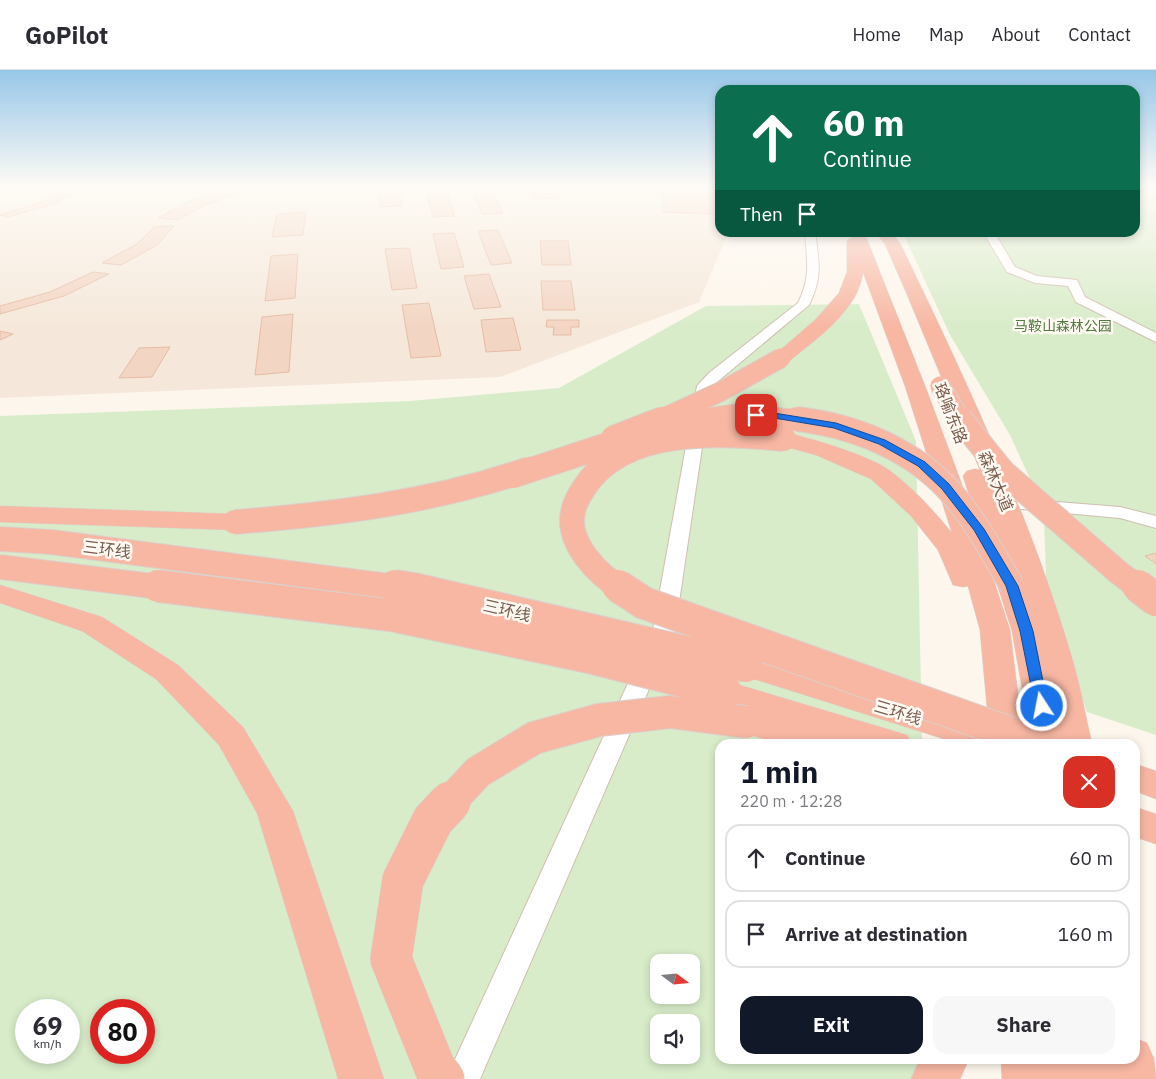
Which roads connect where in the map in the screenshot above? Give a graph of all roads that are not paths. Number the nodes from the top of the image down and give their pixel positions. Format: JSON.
{"nodes":[{"id":1,"x":810,"y":237,"type":"edge"},
{"id":2,"x":856,"y":237,"type":"edge"},
{"id":3,"x":858,"y":237,"type":"edge"},
{"id":4,"x":878,"y":237,"type":"edge"},
{"id":5,"x":887,"y":237,"type":"edge"},
{"id":6,"x":991,"y":237,"type":"edge"},
{"id":7,"x":1156,"y":338,"type":"edge"},
{"id":8,"x":940,"y":386,"type":"junction"},
{"id":9,"x":512,"y":476,"type":"junction"},
{"id":10,"x":1005,"y":503,"type":"junction"},
{"id":11,"x":0,"y":514,"type":"edge"},
{"id":12,"x":1156,"y":522,"type":"edge"},
{"id":13,"x":0,"y":539,"type":"edge"},
{"id":14,"x":0,"y":567,"type":"edge"},
{"id":15,"x":1012,"y":586,"type":"junction"},
{"id":16,"x":0,"y":594,"type":"edge"},
{"id":17,"x":1156,"y":600,"type":"edge"},
{"id":18,"x":998,"y":663,"type":"junction"},
{"id":19,"x":807,"y":739,"type":"edge"},
{"id":20,"x":877,"y":739,"type":"edge"},
{"id":21,"x":985,"y":739,"type":"edge"},
{"id":22,"x":1006,"y":739,"type":"edge"},
{"id":23,"x":1027,"y":739,"type":"edge"},
{"id":24,"x":1048,"y":739,"type":"edge"},
{"id":25,"x":1074,"y":739,"type":"edge"},
{"id":26,"x":1140,"y":779,"type":"edge"},
{"id":27,"x":1156,"y":785,"type":"edge"},
{"id":28,"x":1140,"y":786,"type":"edge"},
{"id":29,"x":1156,"y":791,"type":"edge"},
{"id":30,"x":1140,"y":824,"type":"edge"},
{"id":31,"x":1156,"y":829,"type":"edge"},
{"id":32,"x":1140,"y":831,"type":"edge"},
{"id":33,"x":1156,"y":836,"type":"edge"},
{"id":34,"x":303,"y":897,"type":"junction"},
{"id":35,"x":943,"y":1064,"type":"edge"},
{"id":36,"x":1024,"y":1064,"type":"edge"},
{"id":37,"x":1051,"y":1064,"type":"edge"},
{"id":38,"x":1088,"y":1064,"type":"edge"},
{"id":39,"x":1132,"y":1064,"type":"edge"},
{"id":40,"x":360,"y":1079,"type":"edge"},
{"id":41,"x":380,"y":1079,"type":"edge"},
{"id":42,"x":444,"y":1079,"type":"edge"},
{"id":43,"x":463,"y":1079,"type":"edge"},
{"id":44,"x":934,"y":1079,"type":"edge"},
{"id":45,"x":1025,"y":1079,"type":"edge"},
{"id":46,"x":1049,"y":1079,"type":"edge"},
{"id":47,"x":1089,"y":1079,"type":"edge"},
{"id":48,"x":1133,"y":1079,"type":"edge"}],
"edges":[{"from":1,"to":43,"type":"street"},
{"from":2,"to":9,"type":"highway","bridge":true},
{"from":3,"to":18,"type":"highway"},
{"from":4,"to":8,"type":"highway","name":"珞喻东路"},
{"from":5,"to":10,"type":"highway","name":"森林大道"},
{"from":6,"to":7,"type":"street"},
{"from":8,"to":15,"type":"highway","name":"珞喻东路","bridge":true},
{"from":8,"to":17,"type":"highway","bridge":true},
{"from":9,"to":11,"type":"highway","bridge":true},
{"from":9,"to":15,"type":"highway","bridge":true},
{"from":10,"to":12,"type":"street"},
{"from":10,"to":25,"type":"highway","name":"森林大道"},
{"from":13,"to":21,"type":"highway","name":"三环线","bridge":true},
{"from":14,"to":20,"type":"highway","name":"三环线","bridge":true},
{"from":15,"to":24,"type":"highway","name":"珞喻东路"},
{"from":16,"to":34,"type":"highway"},
{"from":18,"to":22,"type":"highway"},
{"from":18,"to":23,"type":"highway","bridge":true},
{"from":19,"to":42,"type":"highway","bridge":true},
{"from":26,"to":27,"type":"highway"},
{"from":28,"to":29,"type":"highway"},
{"from":30,"to":31,"type":"highway"},
{"from":32,"to":33,"type":"highway"},
{"from":34,"to":40,"type":"highway"},
{"from":34,"to":41,"type":"highway"},
{"from":35,"to":44,"type":"highway"},
{"from":36,"to":45,"type":"highway"},
{"from":37,"to":46,"type":"highway"},
{"from":38,"to":47,"type":"highway"},
{"from":39,"to":48,"type":"highway"}]}
